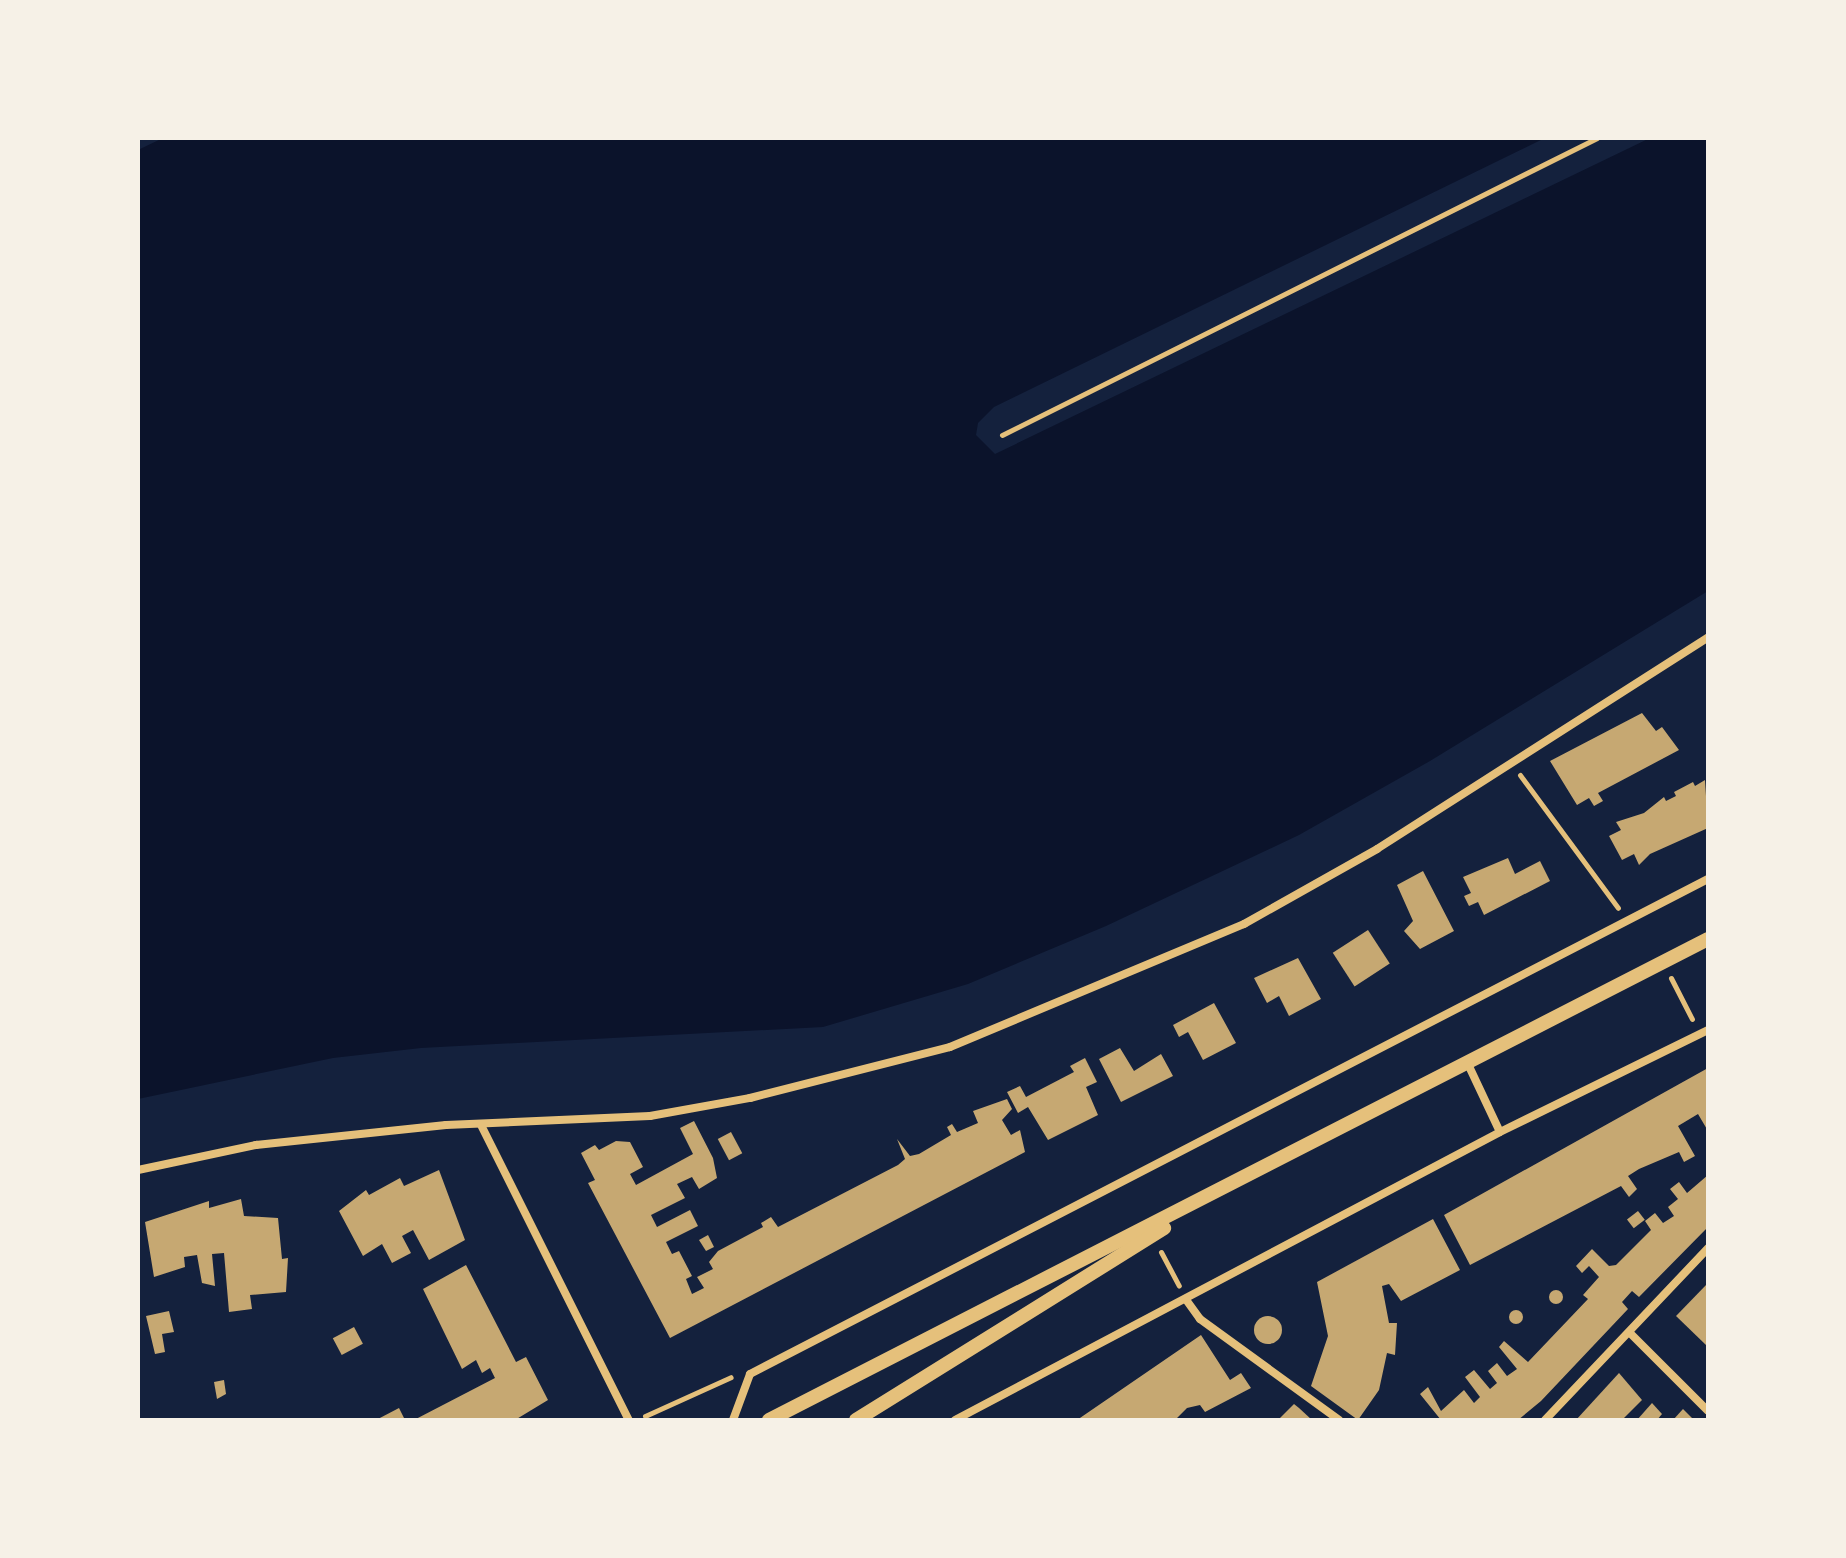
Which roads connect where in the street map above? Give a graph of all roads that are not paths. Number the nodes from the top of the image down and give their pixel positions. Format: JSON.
{"nodes":[{"id":1,"x":1708,"y":637,"type":"edge"},
{"id":2,"x":1708,"y":879,"type":"edge"},
{"id":3,"x":1708,"y":939,"type":"edge"},
{"id":4,"x":1704,"y":1032,"type":"edge"},
{"id":5,"x":1467,"y":1062,"type":"junction"},
{"id":6,"x":481,"y":1125,"type":"junction"},
{"id":7,"x":1500,"y":1132,"type":"junction"},
{"id":8,"x":138,"y":1170,"type":"edge"},
{"id":9,"x":1208,"y":1199,"type":"junction"},
{"id":10,"x":1708,"y":1248,"type":"edge"},
{"id":11,"x":1187,"y":1301,"type":"junction"},
{"id":12,"x":1630,"y":1333,"type":"junction"},
{"id":13,"x":1708,"y":1411,"type":"edge"},
{"id":14,"x":629,"y":1420,"type":"edge"},
{"id":15,"x":733,"y":1420,"type":"edge"},
{"id":16,"x":769,"y":1420,"type":"edge"},
{"id":17,"x":856,"y":1420,"type":"edge"},
{"id":18,"x":955,"y":1420,"type":"edge"},
{"id":19,"x":1339,"y":1420,"type":"edge"},
{"id":20,"x":1545,"y":1420,"type":"edge"}],
"edges":[{"from":1,"to":6,"type":"street"},
{"from":2,"to":15,"type":"street"},
{"from":3,"to":5,"type":"street"},
{"from":4,"to":7,"type":"street"},
{"from":5,"to":7,"type":"street"},
{"from":5,"to":9,"type":"street"},
{"from":6,"to":8,"type":"street"},
{"from":6,"to":14,"type":"street"},
{"from":7,"to":11,"type":"street"},
{"from":9,"to":16,"type":"street"},
{"from":9,"to":17,"type":"street"},
{"from":10,"to":12,"type":"street"},
{"from":11,"to":18,"type":"street"},
{"from":11,"to":19,"type":"street"},
{"from":12,"to":13,"type":"street"},
{"from":12,"to":20,"type":"street"}]}
